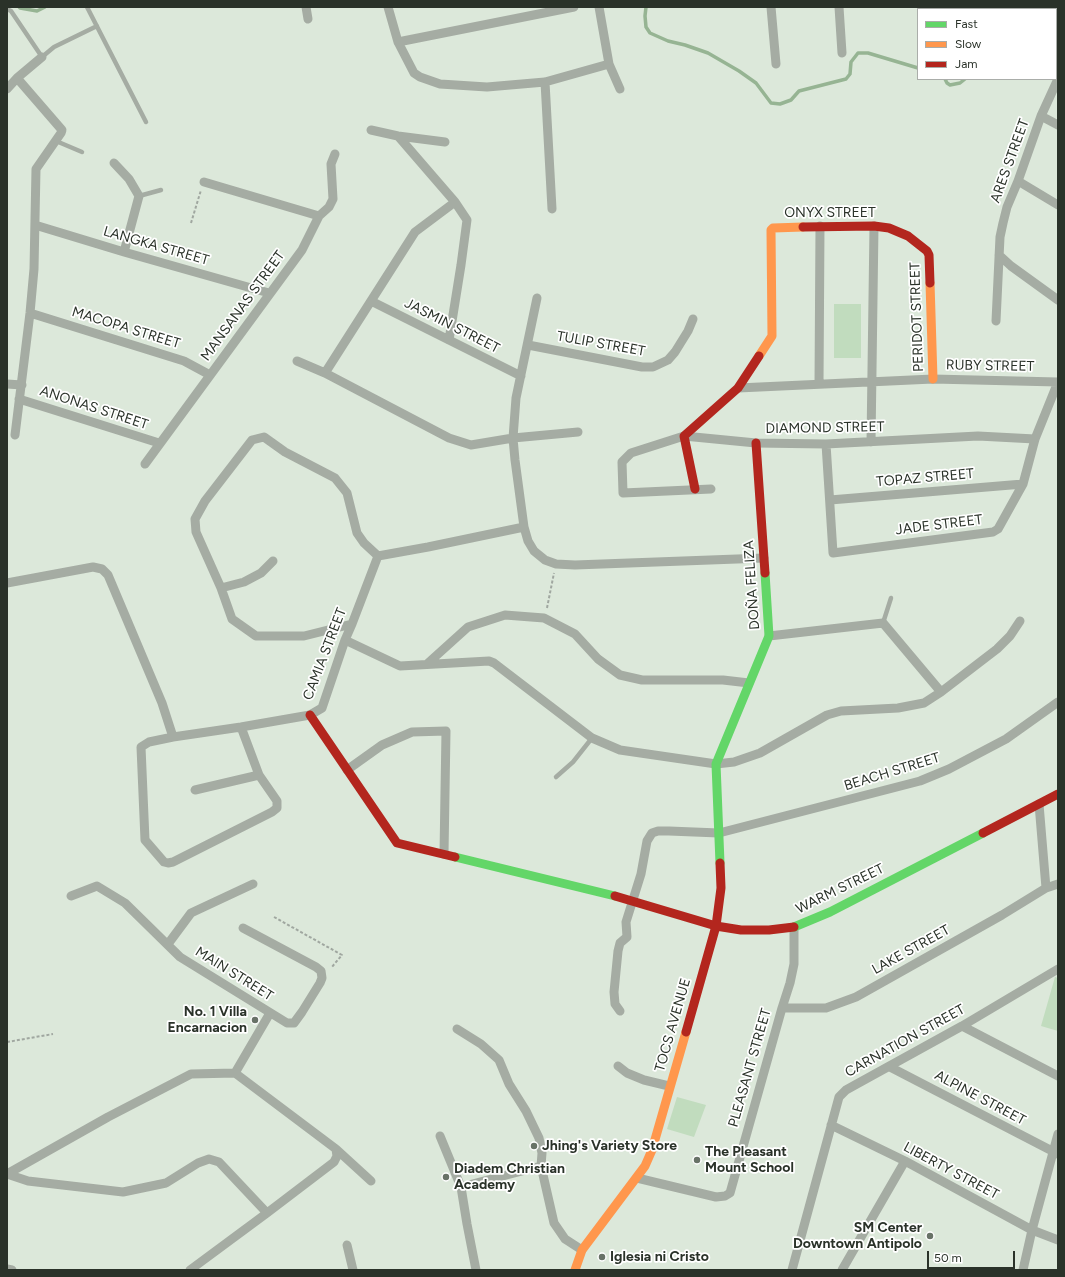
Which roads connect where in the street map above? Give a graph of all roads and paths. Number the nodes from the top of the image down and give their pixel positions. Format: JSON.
{"nodes":[{"id":1,"x":87,"y":7,"type":"edge"},
{"id":2,"x":306,"y":7,"type":"edge"},
{"id":3,"x":388,"y":7,"type":"edge"},
{"id":4,"x":574,"y":7,"type":"edge"},
{"id":5,"x":599,"y":7,"type":"edge"},
{"id":6,"x":771,"y":7,"type":"edge"},
{"id":7,"x":839,"y":7,"type":"edge"},
{"id":8,"x":7,"y":9,"type":"edge"},
{"id":9,"x":308,"y":19,"type":"dead end"},
{"id":10,"x":97,"y":26,"type":"junction"},
{"id":11,"x":398,"y":42,"type":"junction"},
{"id":12,"x":842,"y":53,"type":"dead end"},
{"id":13,"x":42,"y":57,"type":"junction"},
{"id":14,"x":609,"y":64,"type":"junction"},
{"id":15,"x":776,"y":64,"type":"dead end"},
{"id":16,"x":17,"y":78,"type":"junction"},
{"id":17,"x":1058,"y":79,"type":"edge"},
{"id":18,"x":545,"y":82,"type":"junction"},
{"id":19,"x":7,"y":89,"type":"edge"},
{"id":20,"x":620,"y":89,"type":"dead end"},
{"id":21,"x":1041,"y":116,"type":"junction"},
{"id":22,"x":146,"y":122,"type":"dead end"},
{"id":23,"x":1058,"y":125,"type":"edge"},
{"id":24,"x":371,"y":130,"type":"dead end"},
{"id":25,"x":398,"y":136,"type":"junction"},
{"id":26,"x":59,"y":137,"type":"junction"},
{"id":27,"x":445,"y":142,"type":"dead end"},
{"id":28,"x":82,"y":152,"type":"dead end"},
{"id":29,"x":334,"y":154,"type":"dead end"},
{"id":30,"x":114,"y":163,"type":"dead end"},
{"id":31,"x":1018,"y":181,"type":"junction"},
{"id":32,"x":204,"y":182,"type":"joint"},
{"id":33,"x":161,"y":190,"type":"dead end"},
{"id":34,"x":139,"y":196,"type":"junction"},
{"id":35,"x":455,"y":202,"type":"junction"},
{"id":36,"x":1058,"y":205,"type":"edge"},
{"id":37,"x":552,"y":209,"type":"dead end"},
{"id":38,"x":319,"y":216,"type":"junction"},
{"id":39,"x":191,"y":223,"type":"dead end"},
{"id":40,"x":36,"y":225,"type":"junction"},
{"id":41,"x":820,"y":226,"type":"junction"},
{"id":42,"x":874,"y":226,"type":"junction"},
{"id":43,"x":124,"y":252,"type":"junction"},
{"id":44,"x":929,"y":255,"type":"joint"},
{"id":45,"x":999,"y":255,"type":"junction"},
{"id":46,"x":269,"y":293,"type":"junction"},
{"id":47,"x":537,"y":298,"type":"dead end"},
{"id":48,"x":371,"y":300,"type":"junction"},
{"id":49,"x":1058,"y":300,"type":"edge"},
{"id":50,"x":30,"y":313,"type":"junction"},
{"id":51,"x":693,"y":319,"type":"dead end"},
{"id":52,"x":996,"y":321,"type":"dead end"},
{"id":53,"x":449,"y":340,"type":"junction"},
{"id":54,"x":528,"y":345,"type":"junction"},
{"id":55,"x":297,"y":361,"type":"dead end"},
{"id":56,"x":325,"y":373,"type":"junction"},
{"id":57,"x":210,"y":375,"type":"junction"},
{"id":58,"x":521,"y":376,"type":"junction"},
{"id":59,"x":933,"y":379,"type":"junction"},
{"id":60,"x":873,"y":382,"type":"junction"},
{"id":61,"x":1058,"y":382,"type":"edge"},
{"id":62,"x":7,"y":384,"type":"edge"},
{"id":63,"x":819,"y":384,"type":"junction"},
{"id":64,"x":22,"y":385,"type":"junction"},
{"id":65,"x":738,"y":388,"type":"junction"},
{"id":66,"x":19,"y":399,"type":"junction"},
{"id":67,"x":578,"y":432,"type":"dead end"},
{"id":68,"x":15,"y":435,"type":"dead end"},
{"id":69,"x":684,"y":436,"type":"junction"},
{"id":70,"x":513,"y":438,"type":"junction"},
{"id":71,"x":1035,"y":438,"type":"junction"},
{"id":72,"x":871,"y":442,"type":"junction"},
{"id":73,"x":159,"y":443,"type":"junction"},
{"id":74,"x":756,"y":443,"type":"junction"},
{"id":75,"x":826,"y":444,"type":"junction"},
{"id":76,"x":144,"y":464,"type":"dead end"},
{"id":77,"x":1023,"y":484,"type":"junction"},
{"id":78,"x":695,"y":489,"type":"junction"},
{"id":79,"x":711,"y":489,"type":"dead end"},
{"id":80,"x":830,"y":500,"type":"junction"},
{"id":81,"x":524,"y":527,"type":"junction"},
{"id":82,"x":378,"y":556,"type":"junction"},
{"id":83,"x":764,"y":558,"type":"junction"},
{"id":84,"x":273,"y":561,"type":"dead end"},
{"id":85,"x":556,"y":564,"type":"junction"},
{"id":86,"x":7,"y":583,"type":"edge"},
{"id":87,"x":221,"y":588,"type":"junction"},
{"id":88,"x":890,"y":598,"type":"dead end"},
{"id":89,"x":544,"y":618,"type":"junction"},
{"id":90,"x":1020,"y":621,"type":"dead end"},
{"id":91,"x":883,"y":623,"type":"junction"},
{"id":92,"x":352,"y":624,"type":"junction"},
{"id":93,"x":769,"y":636,"type":"junction"},
{"id":94,"x":345,"y":640,"type":"junction"},
{"id":95,"x":427,"y":664,"type":"junction"},
{"id":96,"x":749,"y":683,"type":"junction"},
{"id":97,"x":941,"y":692,"type":"junction"},
{"id":98,"x":1058,"y":702,"type":"edge"},
{"id":99,"x":310,"y":715,"type":"junction"},
{"id":100,"x":241,"y":727,"type":"junction"},
{"id":101,"x":173,"y":737,"type":"junction"},
{"id":102,"x":592,"y":738,"type":"junction"},
{"id":103,"x":716,"y":764,"type":"junction"},
{"id":104,"x":347,"y":770,"type":"junction"},
{"id":105,"x":259,"y":774,"type":"junction"},
{"id":106,"x":556,"y":777,"type":"dead end"},
{"id":107,"x":194,"y":790,"type":"dead end"},
{"id":108,"x":1058,"y":794,"type":"edge"},
{"id":109,"x":1039,"y":804,"type":"junction"},
{"id":110,"x":719,"y":833,"type":"junction"},
{"id":111,"x":444,"y":854,"type":"junction"},
{"id":112,"x":253,"y":884,"type":"dead end"},
{"id":113,"x":1058,"y":884,"type":"edge"},
{"id":114,"x":1046,"y":888,"type":"junction"},
{"id":115,"x":71,"y":896,"type":"dead end"},
{"id":116,"x":632,"y":900,"type":"junction"},
{"id":117,"x":274,"y":917,"type":"dead end"},
{"id":118,"x":716,"y":926,"type":"junction"},
{"id":119,"x":794,"y":927,"type":"junction"},
{"id":120,"x":243,"y":928,"type":"dead end"},
{"id":121,"x":168,"y":944,"type":"junction"},
{"id":122,"x":1058,"y":969,"type":"edge"},
{"id":123,"x":322,"y":978,"type":"junction"},
{"id":124,"x":782,"y":1008,"type":"junction"},
{"id":125,"x":620,"y":1011,"type":"dead end"},
{"id":126,"x":270,"y":1013,"type":"junction"},
{"id":127,"x":962,"y":1026,"type":"junction"},
{"id":128,"x":457,"y":1029,"type":"dead end"},
{"id":129,"x":53,"y":1034,"type":"dead end"},
{"id":130,"x":7,"y":1042,"type":"edge"},
{"id":131,"x":618,"y":1066,"type":"dead end"},
{"id":132,"x":890,"y":1066,"type":"junction"},
{"id":133,"x":235,"y":1073,"type":"junction"},
{"id":134,"x":1058,"y":1076,"type":"edge"},
{"id":135,"x":669,"y":1086,"type":"junction"},
{"id":136,"x":830,"y":1125,"type":"junction"},
{"id":137,"x":1058,"y":1134,"type":"edge"},
{"id":138,"x":440,"y":1136,"type":"dead end"},
{"id":139,"x":337,"y":1153,"type":"junction"},
{"id":140,"x":1055,"y":1154,"type":"edge"},
{"id":141,"x":905,"y":1162,"type":"junction"},
{"id":142,"x":541,"y":1166,"type":"junction"},
{"id":143,"x":7,"y":1174,"type":"edge"},
{"id":144,"x":637,"y":1178,"type":"junction"},
{"id":145,"x":371,"y":1181,"type":"dead end"},
{"id":146,"x":461,"y":1187,"type":"junction"},
{"id":147,"x":267,"y":1213,"type":"junction"},
{"id":148,"x":1032,"y":1230,"type":"junction"},
{"id":149,"x":1058,"y":1240,"type":"edge"},
{"id":150,"x":347,"y":1245,"type":"dead end"},
{"id":151,"x":582,"y":1250,"type":"junction"},
{"id":152,"x":7,"y":1269,"type":"edge"},
{"id":153,"x":12,"y":1270,"type":"edge"},
{"id":154,"x":190,"y":1270,"type":"edge"},
{"id":155,"x":353,"y":1270,"type":"edge"},
{"id":156,"x":476,"y":1270,"type":"edge"},
{"id":157,"x":575,"y":1270,"type":"edge"},
{"id":158,"x":792,"y":1270,"type":"edge"},
{"id":159,"x":842,"y":1270,"type":"edge"},
{"id":160,"x":1023,"y":1270,"type":"edge"}],
"edges":[{"from":1,"to":10,"type":"lane"},
{"from":2,"to":9,"type":"street"},
{"from":3,"to":11,"type":"street"},
{"from":4,"to":11,"type":"street"},
{"from":5,"to":14,"type":"street"},
{"from":6,"to":15,"type":"street"},
{"from":7,"to":12,"type":"street"},
{"from":8,"to":13,"type":"lane"},
{"from":10,"to":13,"type":"lane"},
{"from":10,"to":22,"type":"lane"},
{"from":11,"to":18,"type":"street"},
{"from":13,"to":16,"type":"street"},
{"from":14,"to":18,"type":"street"},
{"from":14,"to":20,"type":"street"},
{"from":16,"to":19,"type":"street"},
{"from":16,"to":26,"type":"street"},
{"from":17,"to":21,"type":"street","name":"ARES STREET"},
{"from":18,"to":37,"type":"street"},
{"from":21,"to":23,"type":"street"},
{"from":21,"to":31,"type":"street","name":"ARES STREET"},
{"from":24,"to":25,"type":"street"},
{"from":25,"to":27,"type":"street"},
{"from":25,"to":35,"type":"street"},
{"from":26,"to":28,"type":"lane"},
{"from":26,"to":40,"type":"street"},
{"from":29,"to":38,"type":"street","name":"MANSANAS STREET"},
{"from":30,"to":34,"type":"street"},
{"from":31,"to":36,"type":"street"},
{"from":31,"to":45,"type":"street","name":"ARES STREET"},
{"from":32,"to":38,"type":"street"},
{"from":32,"to":39,"type":"path"},
{"from":33,"to":34,"type":"lane"},
{"from":34,"to":43,"type":"street"},
{"from":35,"to":48,"type":"street"},
{"from":35,"to":53,"type":"street"},
{"from":38,"to":46,"type":"street","name":"MANSANAS STREET"},
{"from":40,"to":43,"type":"street","name":"LANGKA STREET"},
{"from":40,"to":50,"type":"street"},
{"from":41,"to":42,"type":"street","name":"ONYX STREET"},
{"from":41,"to":63,"type":"street"},
{"from":41,"to":65,"type":"street","name":"ONYX STREET"},
{"from":42,"to":44,"type":"street","name":"ONYX STREET"},
{"from":42,"to":60,"type":"street"},
{"from":43,"to":46,"type":"street","name":"LANGKA STREET"},
{"from":44,"to":59,"type":"street","name":"PERIDOT STREET"},
{"from":45,"to":49,"type":"street"},
{"from":45,"to":52,"type":"street","name":"ARES STREET"},
{"from":46,"to":57,"type":"street","name":"MANSANAS STREET"},
{"from":47,"to":54,"type":"street"},
{"from":48,"to":53,"type":"street","name":"JASMIN STREET"},
{"from":48,"to":56,"type":"street"},
{"from":50,"to":57,"type":"street","name":"MACOPA STREET"},
{"from":50,"to":64,"type":"street"},
{"from":51,"to":54,"type":"street","name":"TULIP STREET"},
{"from":53,"to":58,"type":"street","name":"JASMIN STREET"},
{"from":54,"to":58,"type":"street"},
{"from":55,"to":56,"type":"street"},
{"from":56,"to":70,"type":"street"},
{"from":57,"to":73,"type":"street","name":"MANSANAS STREET"},
{"from":58,"to":70,"type":"street"},
{"from":59,"to":60,"type":"street","name":"RUBY STREET"},
{"from":59,"to":61,"type":"street","name":"RUBY STREET"},
{"from":60,"to":63,"type":"street","name":"RUBY STREET"},
{"from":60,"to":72,"type":"street"},
{"from":61,"to":71,"type":"street","name":"JADE STREET"},
{"from":62,"to":64,"type":"street"},
{"from":63,"to":65,"type":"street","name":"RUBY STREET"},
{"from":64,"to":66,"type":"street"},
{"from":65,"to":69,"type":"street","name":"ONYX STREET"},
{"from":66,"to":68,"type":"street"},
{"from":66,"to":73,"type":"street","name":"ANONAS STREET"},
{"from":67,"to":70,"type":"street"},
{"from":69,"to":74,"type":"street","name":"DIAMOND STREET"},
{"from":69,"to":78,"type":"street"},
{"from":69,"to":78,"type":"street","name":"DIAMOND STREET"},
{"from":70,"to":81,"type":"street"},
{"from":71,"to":72,"type":"street","name":"DIAMOND STREET"},
{"from":71,"to":77,"type":"street","name":"JADE STREET"},
{"from":72,"to":75,"type":"street","name":"DIAMOND STREET"},
{"from":73,"to":76,"type":"street","name":"MANSANAS STREET"},
{"from":74,"to":75,"type":"street","name":"DIAMOND STREET"},
{"from":74,"to":83,"type":"street","name":"DOÑA FELIZA"},
{"from":75,"to":80,"type":"street","name":"JADE STREET"},
{"from":77,"to":80,"type":"street","name":"TOPAZ STREET"},
{"from":77,"to":80,"type":"street","name":"JADE STREET"},
{"from":78,"to":79,"type":"street"},
{"from":81,"to":82,"type":"street"},
{"from":81,"to":85,"type":"street"},
{"from":82,"to":87,"type":"street"},
{"from":82,"to":92,"type":"street","name":"CAMIA STREET"},
{"from":83,"to":85,"type":"street"},
{"from":83,"to":93,"type":"street","name":"DOÑA FELIZA"},
{"from":84,"to":87,"type":"street"},
{"from":85,"to":89,"type":"path"},
{"from":86,"to":101,"type":"street"},
{"from":87,"to":92,"type":"street"},
{"from":88,"to":91,"type":"lane"},
{"from":89,"to":95,"type":"street"},
{"from":89,"to":96,"type":"street"},
{"from":90,"to":97,"type":"street"},
{"from":91,"to":93,"type":"street"},
{"from":91,"to":97,"type":"street"},
{"from":92,"to":94,"type":"street","name":"CAMIA STREET"},
{"from":93,"to":96,"type":"street","name":"DOÑA FELIZA"},
{"from":94,"to":95,"type":"street"},
{"from":94,"to":99,"type":"street","name":"CAMIA STREET"},
{"from":95,"to":102,"type":"street"},
{"from":96,"to":103,"type":"street","name":"DOÑA FELIZA"},
{"from":97,"to":103,"type":"street"},
{"from":98,"to":110,"type":"street","name":"BEACH STREET"},
{"from":99,"to":100,"type":"street","name":"CAMIA STREET"},
{"from":99,"to":104,"type":"street","name":"WARM STREET"},
{"from":100,"to":101,"type":"street","name":"CAMIA STREET"},
{"from":100,"to":105,"type":"street"},
{"from":101,"to":105,"type":"street","name":"CAMIA STREET"},
{"from":102,"to":103,"type":"street"},
{"from":102,"to":106,"type":"lane"},
{"from":103,"to":110,"type":"street","name":"TOCS AVENUE"},
{"from":104,"to":111,"type":"street","name":"WARM STREET"},
{"from":104,"to":111,"type":"street"},
{"from":105,"to":107,"type":"street"},
{"from":108,"to":109,"type":"street","name":"WARM STREET"},
{"from":109,"to":114,"type":"street"},
{"from":109,"to":119,"type":"street","name":"WARM STREET"},
{"from":110,"to":116,"type":"street","name":"BEACH STREET"},
{"from":110,"to":118,"type":"street","name":"TOCS AVENUE"},
{"from":111,"to":116,"type":"street","name":"WARM STREET"},
{"from":112,"to":121,"type":"street"},
{"from":113,"to":114,"type":"street","name":"LAKE STREET"},
{"from":114,"to":124,"type":"street","name":"LAKE STREET"},
{"from":115,"to":121,"type":"street","name":"MAIN STREET"},
{"from":116,"to":118,"type":"street","name":"WARM STREET"},
{"from":116,"to":125,"type":"street"},
{"from":117,"to":123,"type":"path"},
{"from":118,"to":119,"type":"street","name":"WARM STREET"},
{"from":118,"to":135,"type":"street","name":"TOCS AVENUE"},
{"from":119,"to":124,"type":"street","name":"PLEASANT STREET"},
{"from":120,"to":123,"type":"street"},
{"from":121,"to":126,"type":"street","name":"MAIN STREET"},
{"from":122,"to":127,"type":"street","name":"CARNATION STREET"},
{"from":123,"to":126,"type":"street"},
{"from":124,"to":144,"type":"street","name":"PLEASANT STREET"},
{"from":126,"to":133,"type":"street","name":"MAIN STREET"},
{"from":127,"to":132,"type":"street","name":"CARNATION STREET"},
{"from":127,"to":134,"type":"street"},
{"from":128,"to":142,"type":"street"},
{"from":129,"to":130,"type":"path"},
{"from":131,"to":135,"type":"street"},
{"from":132,"to":136,"type":"street","name":"CARNATION STREET"},
{"from":132,"to":140,"type":"street","name":"ALPINE STREET"},
{"from":133,"to":139,"type":"street"},
{"from":133,"to":143,"type":"street"},
{"from":135,"to":144,"type":"street","name":"TOCS AVENUE"},
{"from":136,"to":141,"type":"street","name":"LIBERTY STREET"},
{"from":136,"to":158,"type":"street","name":"CARNATION STREET"},
{"from":137,"to":140,"type":"street"},
{"from":138,"to":146,"type":"street"},
{"from":139,"to":145,"type":"street"},
{"from":139,"to":147,"type":"street"},
{"from":140,"to":148,"type":"street"},
{"from":141,"to":148,"type":"street","name":"LIBERTY STREET"},
{"from":141,"to":159,"type":"street"},
{"from":142,"to":146,"type":"street"},
{"from":142,"to":151,"type":"street"},
{"from":143,"to":147,"type":"street"},
{"from":144,"to":151,"type":"street","name":"TOCS AVENUE"},
{"from":146,"to":156,"type":"street"},
{"from":147,"to":154,"type":"street"},
{"from":148,"to":149,"type":"street","name":"LIBERTY STREET"},
{"from":148,"to":160,"type":"street"},
{"from":150,"to":155,"type":"street"},
{"from":151,"to":157,"type":"street","name":"TOCS AVENUE"},
{"from":152,"to":153,"type":"street"}]}
